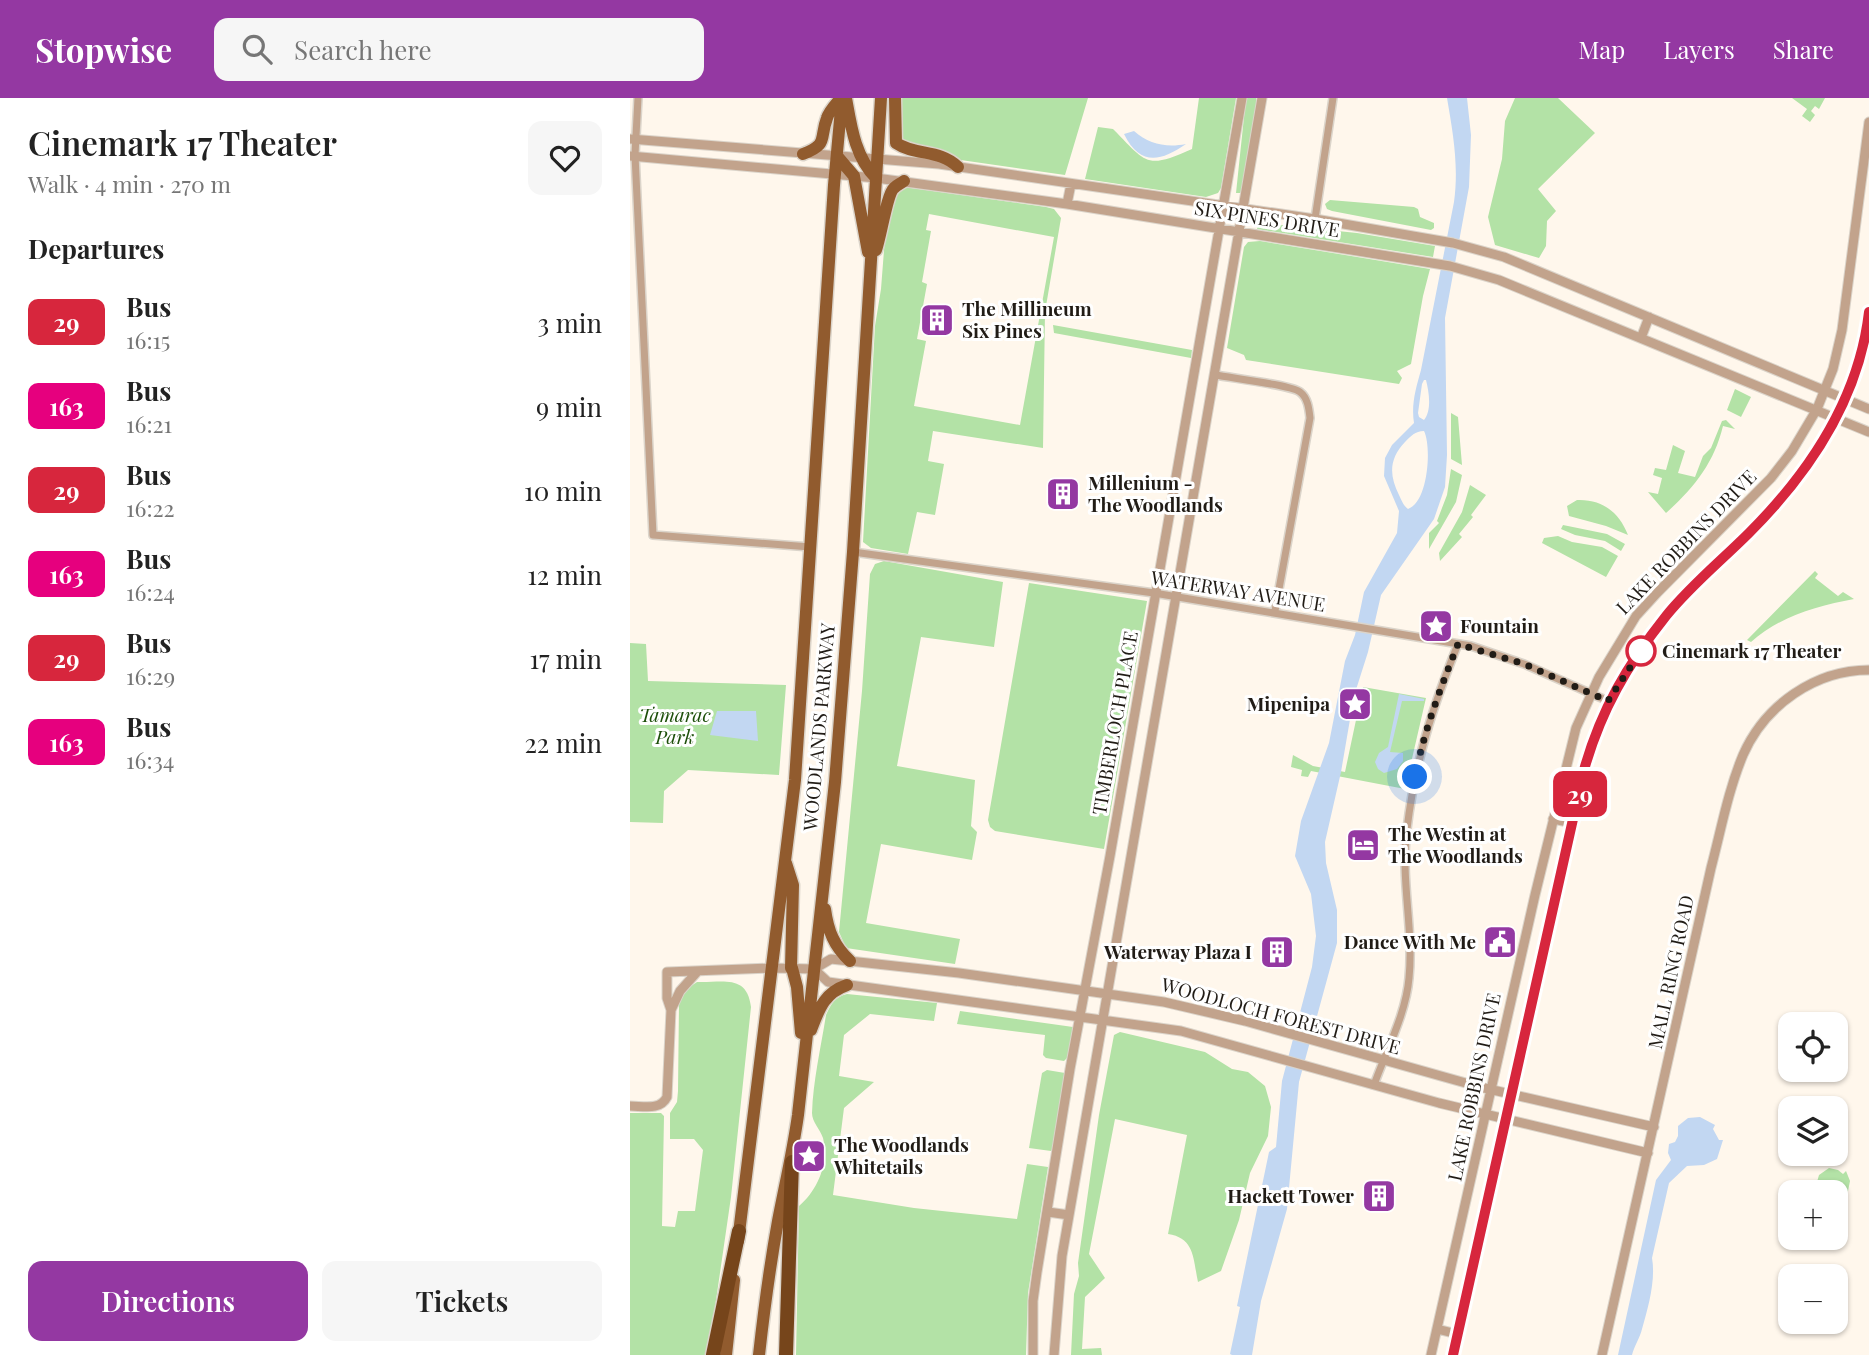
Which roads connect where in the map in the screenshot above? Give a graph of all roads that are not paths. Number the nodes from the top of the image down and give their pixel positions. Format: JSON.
{"nodes":[{"id":1,"x":638,"y":98,"type":"edge"},
{"id":2,"x":843,"y":98,"type":"edge"},
{"id":3,"x":881,"y":98,"type":"edge"},
{"id":4,"x":895,"y":98,"type":"edge"},
{"id":5,"x":1242,"y":98,"type":"edge"},
{"id":6,"x":1262,"y":98,"type":"edge"},
{"id":7,"x":1334,"y":98,"type":"edge"},
{"id":8,"x":1869,"y":122,"type":"edge"},
{"id":9,"x":633,"y":139,"type":"edge"},
{"id":10,"x":803,"y":154,"type":"junction"},
{"id":11,"x":633,"y":155,"type":"edge"},
{"id":12,"x":837,"y":156,"type":"junction"},
{"id":13,"x":860,"y":157,"type":"junction"},
{"id":14,"x":878,"y":159,"type":"junction"},
{"id":15,"x":958,"y":167,"type":"junction"},
{"id":16,"x":834,"y":175,"type":"junction"},
{"id":17,"x":854,"y":176,"type":"junction"},
{"id":18,"x":876,"y":177,"type":"junction"},
{"id":19,"x":904,"y":181,"type":"junction"},
{"id":20,"x":1071,"y":184,"type":"junction"},
{"id":21,"x":1067,"y":204,"type":"junction"},
{"id":22,"x":1224,"y":206,"type":"junction"},
{"id":23,"x":1243,"y":209,"type":"junction"},
{"id":24,"x":1315,"y":219,"type":"junction"},
{"id":25,"x":1220,"y":229,"type":"junction"},
{"id":26,"x":1239,"y":233,"type":"junction"},
{"id":27,"x":871,"y":263,"type":"junction"},
{"id":28,"x":1869,"y":312,"type":"edge"},
{"id":29,"x":1649,"y":317,"type":"junction"},
{"id":30,"x":1641,"y":338,"type":"junction"},
{"id":31,"x":1216,"y":375,"type":"junction"},
{"id":32,"x":1825,"y":390,"type":"junction"},
{"id":33,"x":1845,"y":398,"type":"junction"},
{"id":34,"x":1869,"y":408,"type":"edge"},
{"id":35,"x":1817,"y":409,"type":"junction"},
{"id":36,"x":1836,"y":418,"type":"junction"},
{"id":37,"x":1869,"y":432,"type":"edge"},
{"id":38,"x":810,"y":547,"type":"junction"},
{"id":39,"x":853,"y":552,"type":"junction"},
{"id":40,"x":1154,"y":593,"type":"junction"},
{"id":41,"x":1176,"y":597,"type":"junction"},
{"id":42,"x":1275,"y":611,"type":"junction"},
{"id":43,"x":1458,"y":644,"type":"junction"},
{"id":44,"x":1869,"y":670,"type":"edge"},
{"id":45,"x":1591,"y":694,"type":"junction"},
{"id":46,"x":1608,"y":701,"type":"junction"},
{"id":47,"x":1553,"y":819,"type":"junction"},
{"id":48,"x":1573,"y":823,"type":"junction"},
{"id":49,"x":785,"y":860,"type":"junction"},
{"id":50,"x":822,"y":893,"type":"junction"},
{"id":51,"x":850,"y":961,"type":"junction"},
{"id":52,"x":772,"y":968,"type":"junction"},
{"id":53,"x":792,"y":968,"type":"junction"},
{"id":54,"x":814,"y":969,"type":"junction"},
{"id":55,"x":697,"y":972,"type":"junction"},
{"id":56,"x":847,"y":985,"type":"junction"},
{"id":57,"x":1085,"y":990,"type":"junction"},
{"id":58,"x":1107,"y":993,"type":"junction"},
{"id":59,"x":671,"y":1010,"type":"junction"},
{"id":60,"x":1080,"y":1015,"type":"junction"},
{"id":61,"x":1102,"y":1018,"type":"junction"},
{"id":62,"x":804,"y":1050,"type":"junction"},
{"id":63,"x":1383,"y":1060,"type":"junction"},
{"id":64,"x":1374,"y":1085,"type":"junction"},
{"id":65,"x":1492,"y":1090,"type":"junction"},
{"id":66,"x":1511,"y":1094,"type":"junction"},
{"id":67,"x":630,"y":1106,"type":"edge"},
{"id":68,"x":1485,"y":1115,"type":"junction"},
{"id":69,"x":1505,"y":1119,"type":"junction"},
{"id":70,"x":1654,"y":1127,"type":"junction"},
{"id":71,"x":1648,"y":1153,"type":"junction"},
{"id":72,"x":792,"y":1162,"type":"junction"},
{"id":73,"x":1048,"y":1212,"type":"junction"},
{"id":74,"x":1069,"y":1215,"type":"junction"},
{"id":75,"x":1463,"y":1217,"type":"junction"},
{"id":76,"x":1482,"y":1225,"type":"junction"},
{"id":77,"x":739,"y":1231,"type":"junction"},
{"id":78,"x":1437,"y":1329,"type":"junction"},
{"id":79,"x":1457,"y":1334,"type":"junction"},
{"id":80,"x":712,"y":1355,"type":"edge"},
{"id":81,"x":726,"y":1355,"type":"edge"},
{"id":82,"x":759,"y":1355,"type":"edge"},
{"id":83,"x":786,"y":1355,"type":"edge"},
{"id":84,"x":1033,"y":1355,"type":"edge"},
{"id":85,"x":1054,"y":1355,"type":"edge"},
{"id":86,"x":1431,"y":1355,"type":"edge"},
{"id":87,"x":1452,"y":1355,"type":"edge"},
{"id":88,"x":1602,"y":1355,"type":"edge"}],
"edges":[{"from":1,"to":9,"type":"street"},
{"from":2,"to":10,"type":"main road"},
{"from":2,"to":12,"type":"main road","name":"WOODLANDS PARKWAY"},
{"from":2,"to":13,"type":"main road"},
{"from":3,"to":14,"type":"main road","name":"WOODLANDS PARKWAY"},
{"from":4,"to":15,"type":"main road"},
{"from":5,"to":22,"type":"street","name":"TIMBERLOCH PLACE"},
{"from":6,"to":23,"type":"street","name":"TIMBERLOCH PLACE"},
{"from":7,"to":24,"type":"street"},
{"from":8,"to":32,"type":"street","name":"LAKE ROBBINS DRIVE"},
{"from":9,"to":10,"type":"street","name":"SIX PINES DRIVE"},
{"from":9,"to":11,"type":"street"},
{"from":10,"to":12,"type":"street","name":"SIX PINES DRIVE"},
{"from":11,"to":16,"type":"street","name":"SIX PINES DRIVE"},
{"from":11,"to":38,"type":"street"},
{"from":12,"to":13,"type":"street","name":"SIX PINES DRIVE"},
{"from":12,"to":16,"type":"main road","name":"WOODLANDS PARKWAY"},
{"from":12,"to":17,"type":"main road"},
{"from":13,"to":14,"type":"street","name":"SIX PINES DRIVE"},
{"from":13,"to":18,"type":"main road"},
{"from":14,"to":15,"type":"street","name":"SIX PINES DRIVE"},
{"from":14,"to":18,"type":"main road","name":"WOODLANDS PARKWAY"},
{"from":15,"to":20,"type":"street","name":"SIX PINES DRIVE"},
{"from":16,"to":17,"type":"street","name":"SIX PINES DRIVE"},
{"from":16,"to":38,"type":"main road","name":"WOODLANDS PARKWAY"},
{"from":17,"to":18,"type":"street","name":"SIX PINES DRIVE"},
{"from":17,"to":27,"type":"main road"},
{"from":18,"to":19,"type":"street","name":"SIX PINES DRIVE"},
{"from":18,"to":27,"type":"main road","name":"WOODLANDS PARKWAY"},
{"from":19,"to":21,"type":"street","name":"SIX PINES DRIVE"},
{"from":19,"to":27,"type":"main road"},
{"from":20,"to":21,"type":"street"},
{"from":20,"to":22,"type":"street","name":"SIX PINES DRIVE"},
{"from":21,"to":25,"type":"street","name":"SIX PINES DRIVE"},
{"from":22,"to":23,"type":"street","name":"SIX PINES DRIVE"},
{"from":22,"to":25,"type":"street","name":"TIMBERLOCH PLACE"},
{"from":23,"to":24,"type":"street","name":"SIX PINES DRIVE"},
{"from":23,"to":26,"type":"street","name":"TIMBERLOCH PLACE"},
{"from":24,"to":29,"type":"street","name":"SIX PINES DRIVE"},
{"from":25,"to":26,"type":"street","name":"SIX PINES DRIVE"},
{"from":25,"to":40,"type":"street","name":"TIMBERLOCH PLACE"},
{"from":26,"to":30,"type":"street","name":"SIX PINES DRIVE"},
{"from":26,"to":31,"type":"street","name":"TIMBERLOCH PLACE"},
{"from":27,"to":39,"type":"main road","name":"WOODLANDS PARKWAY"},
{"from":28,"to":33,"type":"street","name":"LAKE ROBBINS DRIVE"},
{"from":29,"to":30,"type":"street"},
{"from":29,"to":32,"type":"street","name":"SIX PINES DRIVE"},
{"from":30,"to":35,"type":"street","name":"SIX PINES DRIVE"},
{"from":31,"to":41,"type":"street","name":"TIMBERLOCH PLACE"},
{"from":31,"to":42,"type":"street"},
{"from":32,"to":33,"type":"street","name":"SIX PINES DRIVE"},
{"from":32,"to":35,"type":"street","name":"LAKE ROBBINS DRIVE"},
{"from":33,"to":34,"type":"street","name":"SIX PINES DRIVE"},
{"from":33,"to":36,"type":"street","name":"LAKE ROBBINS DRIVE"},
{"from":35,"to":36,"type":"street","name":"SIX PINES DRIVE"},
{"from":35,"to":45,"type":"street","name":"LAKE ROBBINS DRIVE"},
{"from":36,"to":37,"type":"street","name":"SIX PINES DRIVE"},
{"from":36,"to":46,"type":"street","name":"LAKE ROBBINS DRIVE"},
{"from":38,"to":49,"type":"main road","name":"WOODLANDS PARKWAY"},
{"from":39,"to":40,"type":"street","name":"WATERWAY AVENUE"},
{"from":39,"to":50,"type":"main road","name":"WOODLANDS PARKWAY"},
{"from":40,"to":41,"type":"street","name":"WATERWAY AVENUE"},
{"from":40,"to":57,"type":"street","name":"TIMBERLOCH PLACE"},
{"from":41,"to":42,"type":"street","name":"WATERWAY AVENUE"},
{"from":41,"to":58,"type":"street","name":"TIMBERLOCH PLACE"},
{"from":42,"to":43,"type":"street","name":"WATERWAY AVENUE"},
{"from":43,"to":45,"type":"street","name":"WATERWAY AVENUE"},
{"from":43,"to":63,"type":"street"},
{"from":44,"to":70,"type":"street","name":"MALL RING ROAD"},
{"from":45,"to":46,"type":"street","name":"WATERWAY AVENUE"},
{"from":45,"to":47,"type":"street","name":"LAKE ROBBINS DRIVE"},
{"from":46,"to":48,"type":"street","name":"LAKE ROBBINS DRIVE"},
{"from":47,"to":48,"type":"street"},
{"from":47,"to":65,"type":"street","name":"LAKE ROBBINS DRIVE"},
{"from":48,"to":66,"type":"street","name":"LAKE ROBBINS DRIVE"},
{"from":49,"to":52,"type":"main road","name":"WOODLANDS PARKWAY"},
{"from":49,"to":53,"type":"main road"},
{"from":50,"to":51,"type":"main road"},
{"from":50,"to":54,"type":"main road","name":"WOODLANDS PARKWAY"},
{"from":51,"to":54,"type":"street","name":"WOODLOCH FOREST DRIVE"},
{"from":51,"to":57,"type":"street","name":"WOODLOCH FOREST DRIVE"},
{"from":52,"to":53,"type":"street","name":"WOODLOCH FOREST DRIVE"},
{"from":52,"to":55,"type":"street","name":"WOODLOCH FOREST DRIVE"},
{"from":52,"to":77,"type":"main road","name":"WOODLANDS PARKWAY"},
{"from":53,"to":54,"type":"street","name":"WOODLOCH FOREST DRIVE"},
{"from":53,"to":62,"type":"main road"},
{"from":54,"to":56,"type":"street","name":"WOODLOCH FOREST DRIVE"},
{"from":54,"to":62,"type":"main road","name":"WOODLANDS PARKWAY"},
{"from":55,"to":59,"type":"street"},
{"from":55,"to":59,"type":"street","name":"WOODLOCH FOREST DRIVE"},
{"from":56,"to":60,"type":"street","name":"WOODLOCH FOREST DRIVE"},
{"from":56,"to":62,"type":"main road"},
{"from":57,"to":58,"type":"street","name":"WOODLOCH FOREST DRIVE"},
{"from":57,"to":60,"type":"street","name":"TIMBERLOCH PLACE"},
{"from":58,"to":61,"type":"street","name":"TIMBERLOCH PLACE"},
{"from":58,"to":63,"type":"street","name":"WOODLOCH FOREST DRIVE"},
{"from":59,"to":67,"type":"street"},
{"from":60,"to":61,"type":"street","name":"WOODLOCH FOREST DRIVE"},
{"from":60,"to":73,"type":"street","name":"TIMBERLOCH PLACE"},
{"from":61,"to":64,"type":"street","name":"WOODLOCH FOREST DRIVE"},
{"from":61,"to":74,"type":"street","name":"TIMBERLOCH PLACE"},
{"from":62,"to":72,"type":"main road","name":"WOODLANDS PARKWAY"},
{"from":63,"to":64,"type":"street"},
{"from":63,"to":65,"type":"street","name":"WOODLOCH FOREST DRIVE"},
{"from":64,"to":68,"type":"street","name":"WOODLOCH FOREST DRIVE"},
{"from":65,"to":66,"type":"street","name":"WOODLOCH FOREST DRIVE"},
{"from":65,"to":68,"type":"street","name":"LAKE ROBBINS DRIVE"},
{"from":66,"to":69,"type":"street","name":"LAKE ROBBINS DRIVE"},
{"from":66,"to":70,"type":"street","name":"WOODLOCH FOREST DRIVE"},
{"from":68,"to":69,"type":"street","name":"WOODLOCH FOREST DRIVE"},
{"from":68,"to":75,"type":"street","name":"LAKE ROBBINS DRIVE"},
{"from":69,"to":71,"type":"street","name":"WOODLOCH FOREST DRIVE"},
{"from":69,"to":76,"type":"street","name":"LAKE ROBBINS DRIVE"},
{"from":70,"to":71,"type":"street","name":"MALL RING ROAD"},
{"from":71,"to":88,"type":"street","name":"MALL RING ROAD"},
{"from":72,"to":82,"type":"main road","name":"WOODLANDS PARKWAY"},
{"from":72,"to":83,"type":"highway"},
{"from":73,"to":74,"type":"street"},
{"from":73,"to":84,"type":"street","name":"TIMBERLOCH PLACE"},
{"from":74,"to":85,"type":"street","name":"TIMBERLOCH PLACE"},
{"from":75,"to":76,"type":"street"},
{"from":75,"to":78,"type":"street","name":"LAKE ROBBINS DRIVE"},
{"from":76,"to":79,"type":"street","name":"LAKE ROBBINS DRIVE"},
{"from":77,"to":80,"type":"highway"},
{"from":77,"to":81,"type":"main road","name":"WOODLANDS PARKWAY"},
{"from":78,"to":79,"type":"street"},
{"from":78,"to":86,"type":"street","name":"LAKE ROBBINS DRIVE"},
{"from":79,"to":87,"type":"street","name":"LAKE ROBBINS DRIVE"}]}
